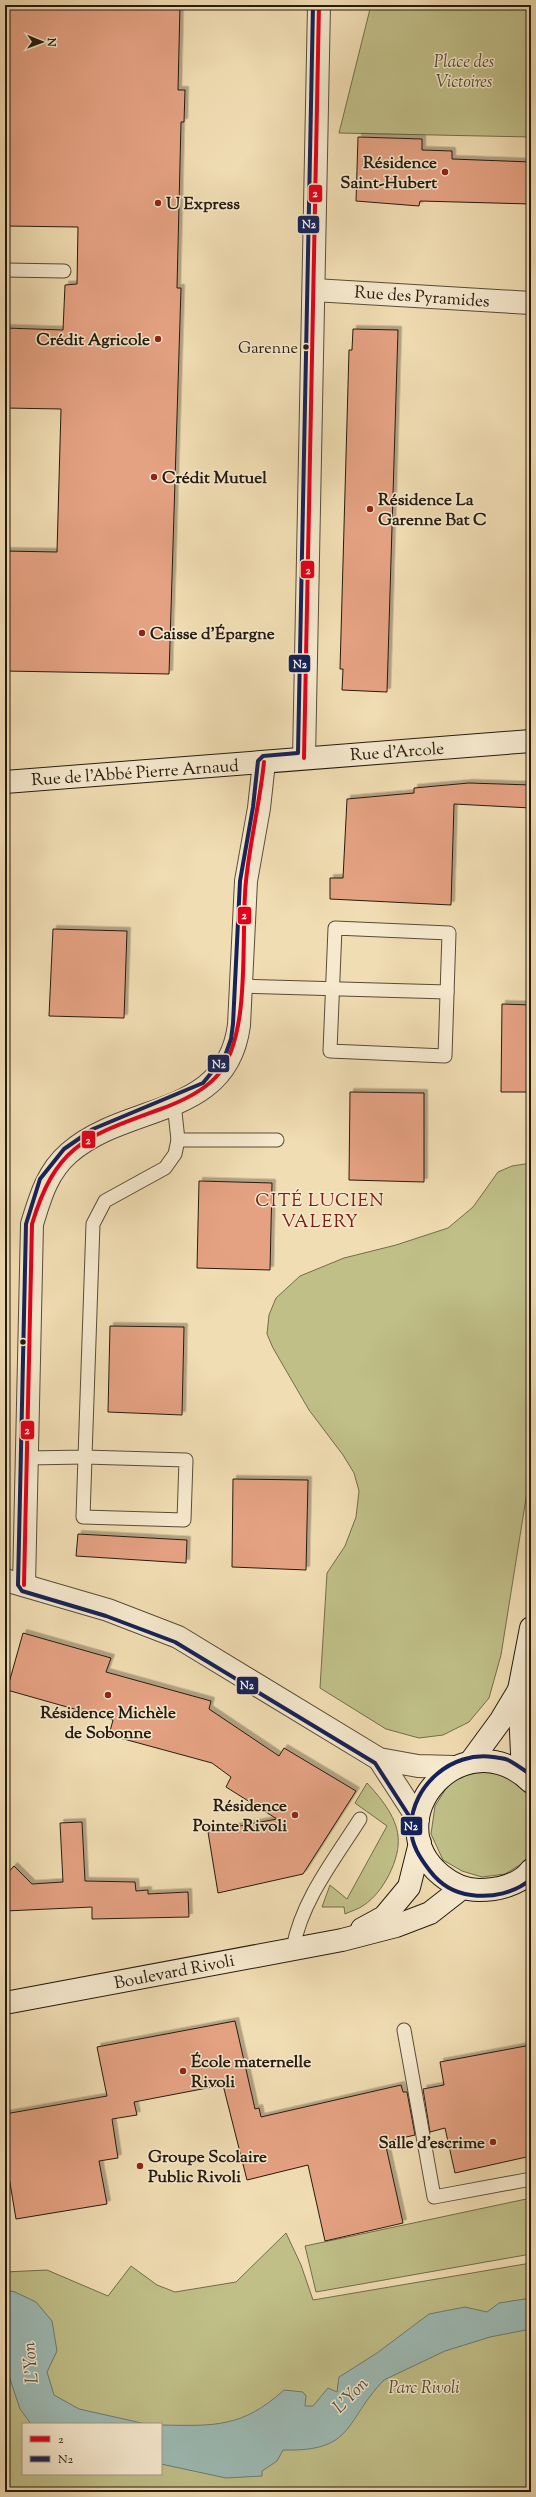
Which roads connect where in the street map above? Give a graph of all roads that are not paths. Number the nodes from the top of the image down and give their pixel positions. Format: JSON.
{"nodes":[{"id":1,"x":319,"y":5,"type":"edge"},
{"id":2,"x":5,"y":270,"type":"edge"},
{"id":3,"x":64,"y":271,"type":"dead end"},
{"id":4,"x":314,"y":290,"type":"junction"},
{"id":5,"x":531,"y":303,"type":"edge"},
{"id":6,"x":531,"y":741,"type":"edge"},
{"id":7,"x":304,"y":758,"type":"junction"},
{"id":8,"x":264,"y":762,"type":"junction"},
{"id":9,"x":5,"y":782,"type":"edge"},
{"id":10,"x":240,"y":986,"type":"junction"},
{"id":11,"x":333,"y":989,"type":"junction"},
{"id":12,"x":447,"y":992,"type":"junction"},
{"id":13,"x":174,"y":1103,"type":"junction"},
{"id":14,"x":178,"y":1140,"type":"junction"},
{"id":15,"x":277,"y":1140,"type":"dead end"},
{"id":16,"x":27,"y":1458,"type":"junction"},
{"id":17,"x":84,"y":1458,"type":"junction"},
{"id":18,"x":15,"y":1582,"type":"edge"},
{"id":19,"x":531,"y":1628,"type":"edge"},
{"id":20,"x":519,"y":1690,"type":"junction"},
{"id":21,"x":379,"y":1759,"type":"junction"},
{"id":22,"x":463,"y":1764,"type":"junction"},
{"id":23,"x":527,"y":1778,"type":"edge"},
{"id":24,"x":360,"y":1819,"type":"dead end"},
{"id":25,"x":418,"y":1819,"type":"junction"},
{"id":26,"x":420,"y":1843,"type":"junction"},
{"id":27,"x":531,"y":1870,"type":"edge"},
{"id":28,"x":521,"y":1884,"type":"edge"},
{"id":29,"x":462,"y":1888,"type":"junction"},
{"id":30,"x":342,"y":1940,"type":"junction"},
{"id":31,"x":293,"y":1948,"type":"junction"},
{"id":32,"x":5,"y":2003,"type":"edge"},
{"id":33,"x":404,"y":2030,"type":"dead end"},
{"id":34,"x":531,"y":2179,"type":"edge"}],
"edges":[{"from":1,"to":4,"type":"street"},
{"from":2,"to":3,"type":"lane"},
{"from":4,"to":5,"type":"street","name":"Rue des Pyramides"},
{"from":4,"to":7,"type":"street"},
{"from":6,"to":7,"type":"street","name":"Rue d'Arcole"},
{"from":7,"to":8,"type":"street","name":"Rue d'Arcole"},
{"from":8,"to":9,"type":"street","name":"Rue de l'Abbé Pierre Arnaud"},
{"from":8,"to":10,"type":"street"},
{"from":10,"to":11,"type":"lane"},
{"from":10,"to":13,"type":"street"},
{"from":11,"to":12,"type":"lane"},
{"from":11,"to":12,"type":"lane"},
{"from":11,"to":12,"type":"lane"},
{"from":13,"to":14,"type":"lane"},
{"from":13,"to":16,"type":"street"},
{"from":14,"to":15,"type":"lane"},
{"from":14,"to":17,"type":"lane"},
{"from":16,"to":17,"type":"lane"},
{"from":16,"to":18,"type":"street"},
{"from":17,"to":17,"type":"lane"},
{"from":18,"to":21,"type":"street"},
{"from":19,"to":20,"type":"street"},
{"from":20,"to":22,"type":"street"},
{"from":20,"to":23,"type":"street"},
{"from":21,"to":22,"type":"street"},
{"from":21,"to":25,"type":"street"},
{"from":22,"to":23,"type":"street"},
{"from":22,"to":25,"type":"street"},
{"from":24,"to":31,"type":"lane"},
{"from":25,"to":26,"type":"street"},
{"from":26,"to":29,"type":"street"},
{"from":26,"to":30,"type":"street","name":"Boulevard Rivoli"},
{"from":27,"to":28,"type":"street"},
{"from":28,"to":29,"type":"street"},
{"from":29,"to":30,"type":"street","name":"Boulevard Rivoli"},
{"from":30,"to":31,"type":"street","name":"Boulevard Rivoli"},
{"from":31,"to":32,"type":"street","name":"Boulevard Rivoli"},
{"from":33,"to":34,"type":"lane"}]}
